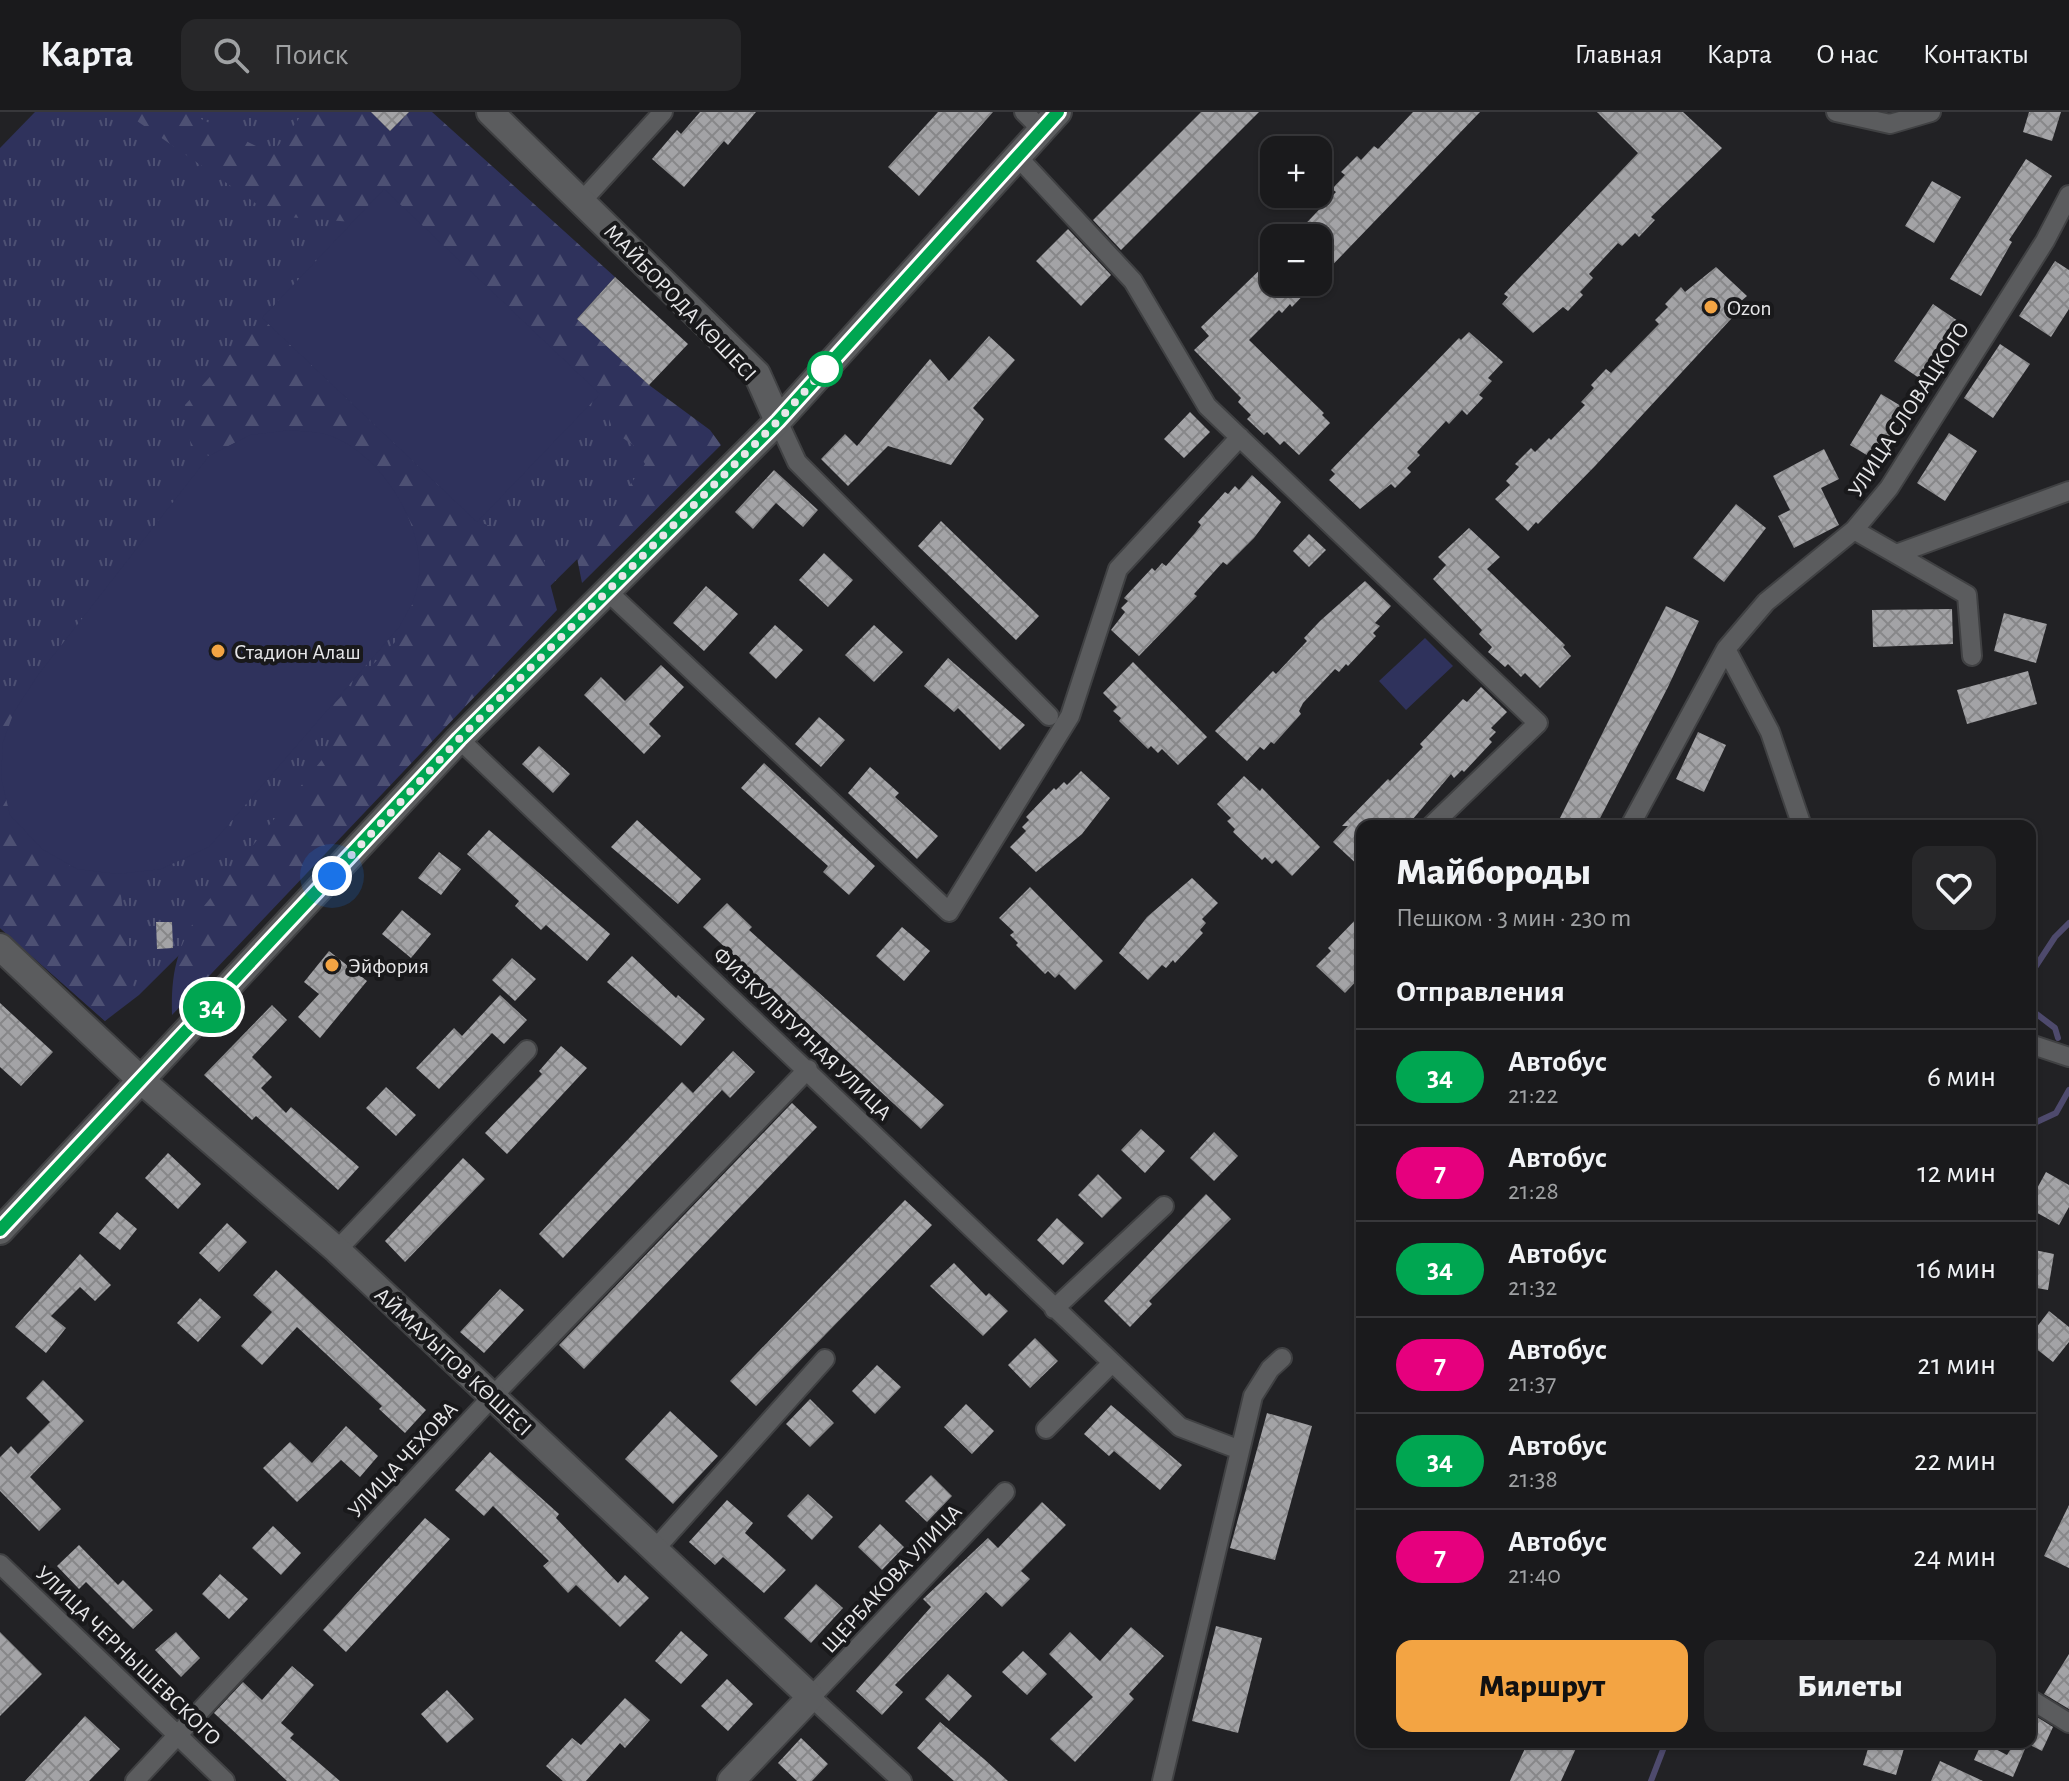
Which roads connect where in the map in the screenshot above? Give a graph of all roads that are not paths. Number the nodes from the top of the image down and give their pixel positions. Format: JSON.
{"nodes":[{"id":1,"x":490,"y":112,"type":"edge"},
{"id":2,"x":663,"y":112,"type":"edge"},
{"id":3,"x":1836,"y":112,"type":"edge"},
{"id":4,"x":1931,"y":112,"type":"edge"},
{"id":5,"x":1041,"y":118,"type":"edge"},
{"id":6,"x":1017,"y":156,"type":"junction"},
{"id":7,"x":2069,"y":195,"type":"edge"},
{"id":8,"x":582,"y":201,"type":"junction"},
{"id":9,"x":778,"y":421,"type":"junction"},
{"id":10,"x":1240,"y":437,"type":"junction"},
{"id":11,"x":2069,"y":491,"type":"edge"},
{"id":12,"x":1854,"y":530,"type":"junction"},
{"id":13,"x":1896,"y":554,"type":"junction"},
{"id":14,"x":606,"y":590,"type":"junction"},
{"id":15,"x":1726,"y":649,"type":"junction"},
{"id":16,"x":1972,"y":656,"type":"dead end"},
{"id":17,"x":1049,"y":716,"type":"dead end"},
{"id":18,"x":459,"y":739,"type":"junction"},
{"id":19,"x":1437,"y":820,"type":"edge"},
{"id":20,"x":1633,"y":820,"type":"edge"},
{"id":21,"x":1800,"y":820,"type":"edge"},
{"id":22,"x":0,"y":947,"type":"edge"},
{"id":23,"x":2036,"y":1046,"type":"edge"},
{"id":24,"x":527,"y":1050,"type":"dead end"},
{"id":25,"x":2069,"y":1057,"type":"edge"},
{"id":26,"x":808,"y":1069,"type":"junction"},
{"id":27,"x":142,"y":1081,"type":"junction"},
{"id":28,"x":1164,"y":1206,"type":"dead end"},
{"id":29,"x":0,"y":1231,"type":"edge"},
{"id":30,"x":337,"y":1250,"type":"junction"},
{"id":31,"x":1054,"y":1309,"type":"junction"},
{"id":32,"x":1282,"y":1358,"type":"dead end"},
{"id":33,"x":825,"y":1359,"type":"dead end"},
{"id":34,"x":1111,"y":1364,"type":"junction"},
{"id":35,"x":491,"y":1398,"type":"junction"},
{"id":36,"x":1046,"y":1429,"type":"dead end"},
{"id":37,"x":1240,"y":1450,"type":"junction"},
{"id":38,"x":1005,"y":1492,"type":"dead end"},
{"id":39,"x":656,"y":1548,"type":"junction"},
{"id":40,"x":0,"y":1564,"type":"edge"},
{"id":41,"x":811,"y":1697,"type":"junction"},
{"id":42,"x":2036,"y":1703,"type":"edge"},
{"id":43,"x":2069,"y":1723,"type":"edge"},
{"id":44,"x":179,"y":1736,"type":"junction"},
{"id":45,"x":135,"y":1781,"type":"edge"},
{"id":46,"x":225,"y":1781,"type":"edge"},
{"id":47,"x":731,"y":1781,"type":"edge"},
{"id":48,"x":902,"y":1781,"type":"edge"},
{"id":49,"x":1162,"y":1781,"type":"edge"}],
"edges":[{"from":1,"to":8,"type":"street","name":"МАЙБОРОДА КӨШЕСІ"},
{"from":2,"to":8,"type":"street"},
{"from":3,"to":4,"type":"street"},
{"from":5,"to":6,"type":"street"},
{"from":6,"to":9,"type":"street"},
{"from":6,"to":10,"type":"street"},
{"from":7,"to":12,"type":"street","name":"УЛИЦА СЛОВАЦКОГО"},
{"from":8,"to":9,"type":"street","name":"МАЙБОРОДА КӨШЕСІ"},
{"from":9,"to":14,"type":"street"},
{"from":9,"to":17,"type":"street","name":"МАЙБОРОДА КӨШЕСІ"},
{"from":10,"to":14,"type":"street"},
{"from":10,"to":19,"type":"street"},
{"from":11,"to":13,"type":"street"},
{"from":12,"to":13,"type":"street"},
{"from":12,"to":15,"type":"street","name":"УЛИЦА СЛОВАЦКОГО"},
{"from":13,"to":16,"type":"street"},
{"from":14,"to":18,"type":"street"},
{"from":15,"to":20,"type":"street","name":"УЛИЦА СЛОВАЦКОГО"},
{"from":15,"to":21,"type":"street"},
{"from":18,"to":26,"type":"street","name":"ФИЗКУЛЬТУРНАЯ УЛИЦА"},
{"from":18,"to":27,"type":"street"},
{"from":22,"to":27,"type":"street","name":"АЙМАУЫТОВ КӨШЕСІ"},
{"from":23,"to":25,"type":"street"},
{"from":24,"to":30,"type":"street"},
{"from":26,"to":31,"type":"street","name":"ФИЗКУЛЬТУРНАЯ УЛИЦА"},
{"from":26,"to":35,"type":"street","name":"УЛИЦА ЧЕХОВА"},
{"from":27,"to":29,"type":"street"},
{"from":27,"to":30,"type":"street","name":"АЙМАУЫТОВ КӨШЕСІ"},
{"from":28,"to":31,"type":"street"},
{"from":30,"to":35,"type":"street","name":"АЙМАУЫТОВ КӨШЕСІ"},
{"from":31,"to":34,"type":"street","name":"ФИЗКУЛЬТУРНАЯ УЛИЦА"},
{"from":32,"to":37,"type":"street"},
{"from":33,"to":39,"type":"street"},
{"from":34,"to":36,"type":"street"},
{"from":34,"to":37,"type":"street","name":"ФИЗКУЛЬТУРНАЯ УЛИЦА"},
{"from":35,"to":39,"type":"street","name":"АЙМАУЫТОВ КӨШЕСІ"},
{"from":35,"to":44,"type":"street","name":"УЛИЦА ЧЕХОВА"},
{"from":37,"to":49,"type":"street"},
{"from":38,"to":41,"type":"street","name":"ЩЕРБАКОВА УЛИЦА"},
{"from":39,"to":41,"type":"street","name":"АЙМАУЫТОВ КӨШЕСІ"},
{"from":40,"to":44,"type":"street","name":"УЛИЦА ЧЕРНЫШЕВСКОГО"},
{"from":41,"to":47,"type":"street"},
{"from":41,"to":48,"type":"street","name":"АЙМАУЫТОВ КӨШЕСІ"},
{"from":42,"to":43,"type":"street"},
{"from":44,"to":45,"type":"street","name":"УЛИЦА ЧЕХОВА"},
{"from":44,"to":46,"type":"street","name":"УЛИЦА ЧЕРНЫШЕВСКОГО"}]}
